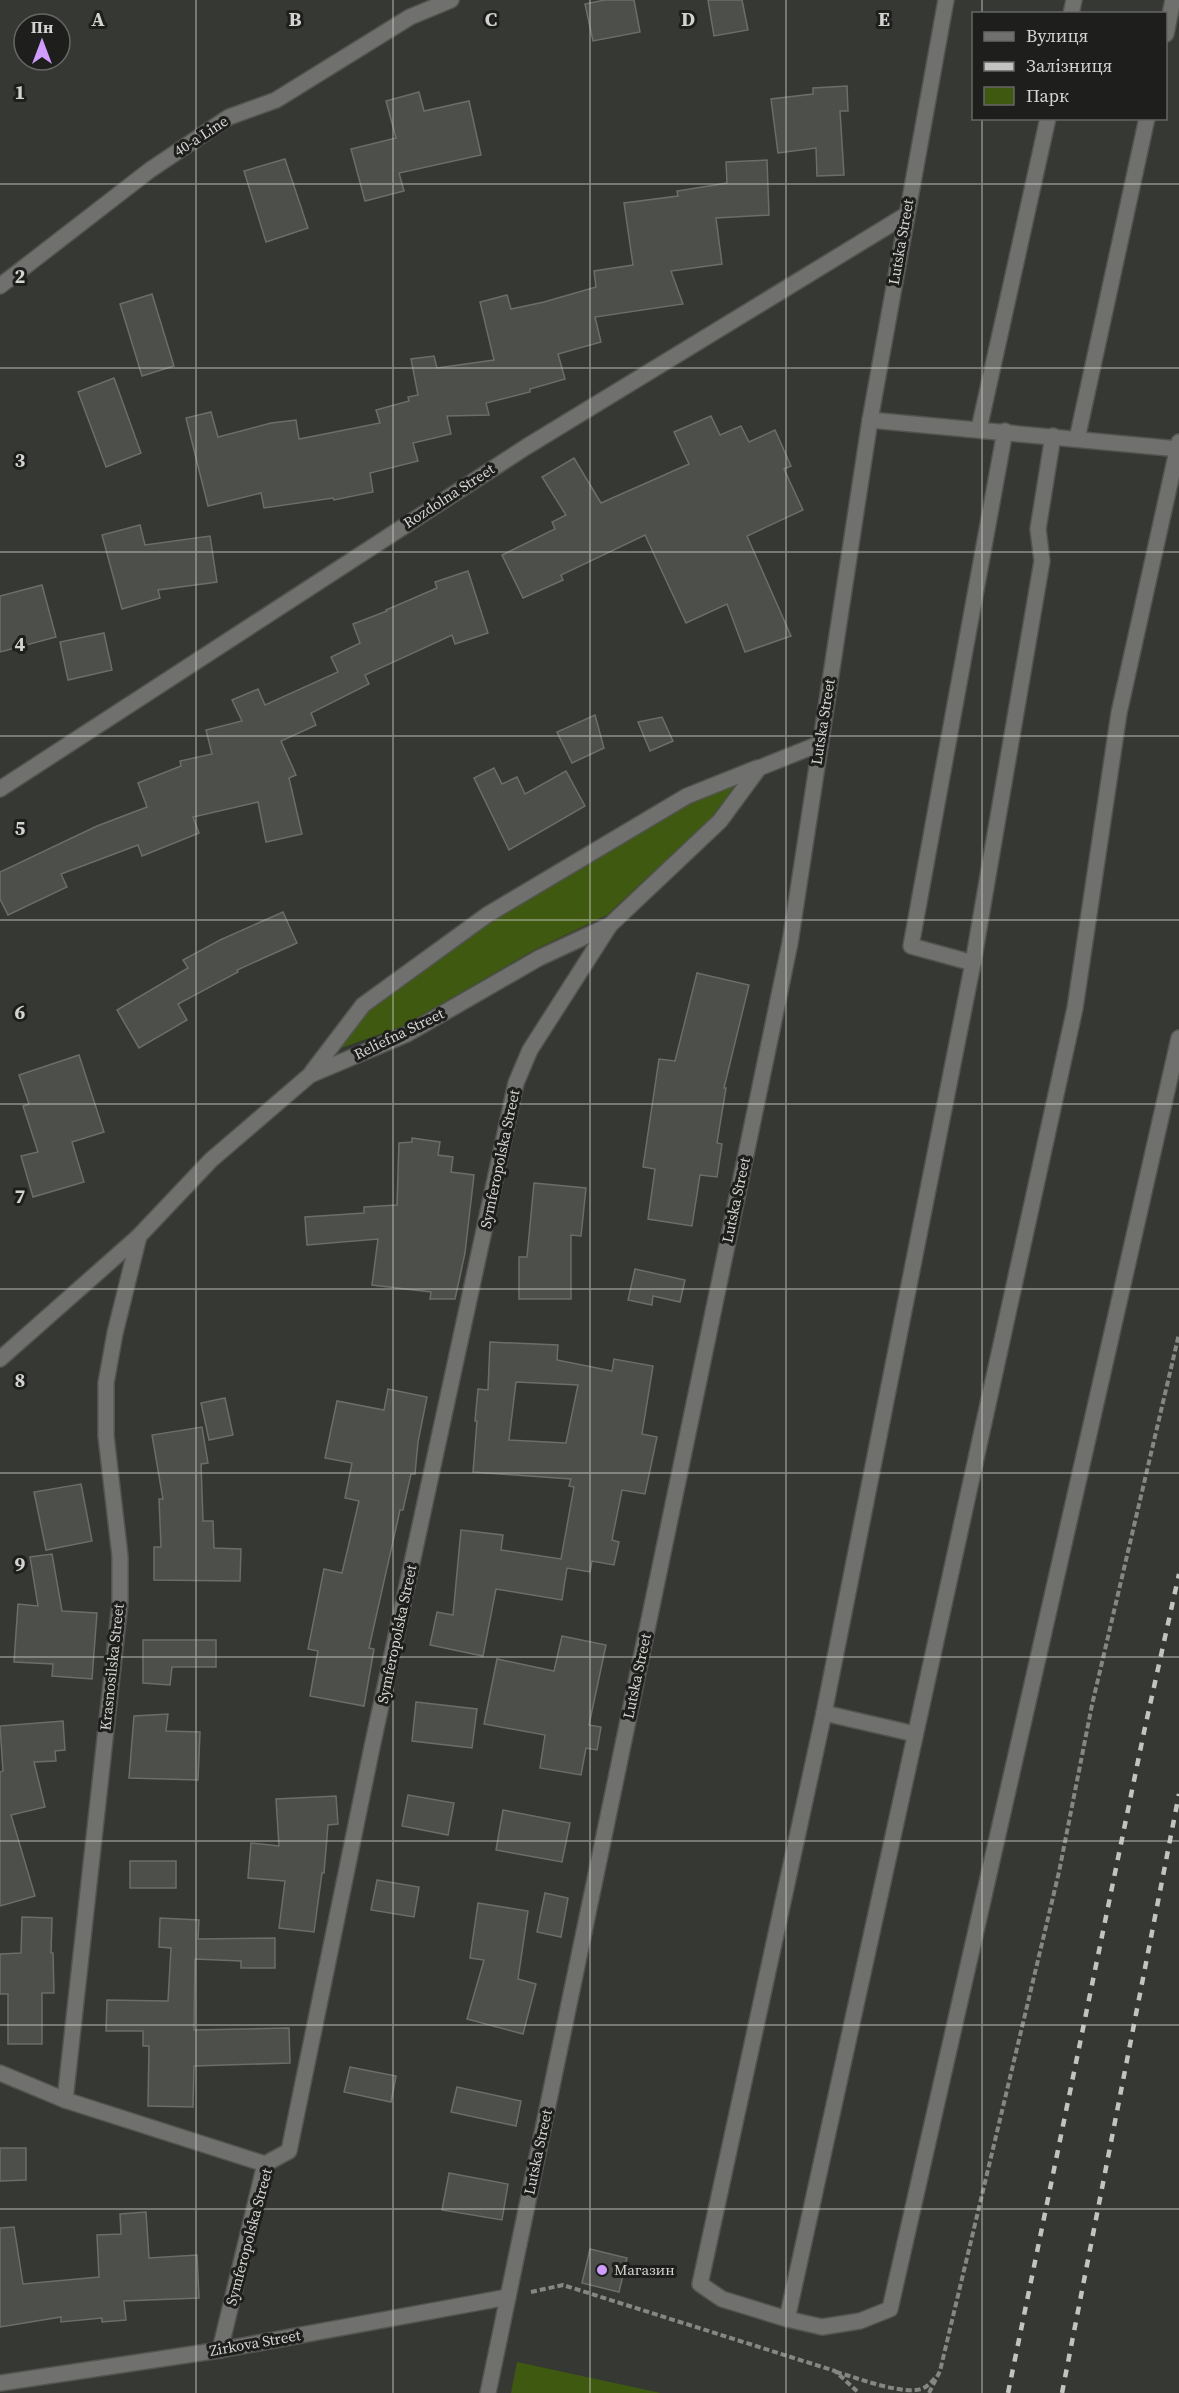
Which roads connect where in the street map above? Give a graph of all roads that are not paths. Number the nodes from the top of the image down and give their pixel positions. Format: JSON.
{"nodes":[{"id":1,"x":452,"y":0,"type":"edge"},
{"id":2,"x":946,"y":0,"type":"edge"},
{"id":3,"x":1173,"y":0,"type":"edge"},
{"id":4,"x":1167,"y":29,"type":"edge"},
{"id":5,"x":1048,"y":120,"type":"edge"},
{"id":6,"x":1147,"y":120,"type":"edge"},
{"id":7,"x":906,"y":215,"type":"junction"},
{"id":8,"x":0,"y":286,"type":"edge"},
{"id":9,"x":870,"y":420,"type":"junction"},
{"id":10,"x":979,"y":429,"type":"junction"},
{"id":11,"x":1005,"y":431,"type":"junction"},
{"id":12,"x":1053,"y":436,"type":"junction"},
{"id":13,"x":1077,"y":439,"type":"junction"},
{"id":14,"x":1178,"y":446,"type":"edge"},
{"id":15,"x":819,"y":744,"type":"junction"},
{"id":16,"x":759,"y":768,"type":"junction"},
{"id":17,"x":0,"y":789,"type":"edge"},
{"id":18,"x":610,"y":925,"type":"junction"},
{"id":19,"x":974,"y":963,"type":"junction"},
{"id":20,"x":1179,"y":1038,"type":"edge"},
{"id":21,"x":310,"y":1075,"type":"junction"},
{"id":22,"x":139,"y":1236,"type":"junction"},
{"id":23,"x":0,"y":1359,"type":"edge"},
{"id":24,"x":824,"y":1713,"type":"junction"},
{"id":25,"x":915,"y":1734,"type":"junction"},
{"id":26,"x":0,"y":2073,"type":"edge"},
{"id":27,"x":65,"y":2100,"type":"junction"},
{"id":28,"x":265,"y":2164,"type":"junction"},
{"id":29,"x":508,"y":2297,"type":"junction"},
{"id":30,"x":787,"y":2319,"type":"junction"},
{"id":31,"x":220,"y":2350,"type":"junction"},
{"id":32,"x":0,"y":2383,"type":"edge"},
{"id":33,"x":488,"y":2393,"type":"edge"}],
"edges":[{"from":1,"to":8,"type":"street","name":"40-a Line"},
{"from":2,"to":7,"type":"street","name":"Lutska Street"},
{"from":3,"to":4,"type":"street"},
{"from":5,"to":10,"type":"street"},
{"from":6,"to":13,"type":"street"},
{"from":7,"to":9,"type":"street","name":"Lutska Street"},
{"from":7,"to":17,"type":"street","name":"Rozdolna Street"},
{"from":9,"to":10,"type":"street"},
{"from":9,"to":15,"type":"street","name":"Lutska Street"},
{"from":10,"to":11,"type":"street"},
{"from":11,"to":12,"type":"street"},
{"from":11,"to":19,"type":"street"},
{"from":12,"to":13,"type":"street"},
{"from":12,"to":19,"type":"street"},
{"from":13,"to":14,"type":"street"},
{"from":14,"to":25,"type":"street"},
{"from":15,"to":16,"type":"street"},
{"from":15,"to":29,"type":"street","name":"Lutska Street"},
{"from":16,"to":18,"type":"street","name":"Reliefna Street"},
{"from":16,"to":21,"type":"street"},
{"from":18,"to":21,"type":"street","name":"Reliefna Street"},
{"from":18,"to":28,"type":"street","name":"Symferopolska Street"},
{"from":19,"to":24,"type":"street"},
{"from":20,"to":30,"type":"street"},
{"from":21,"to":22,"type":"street","name":"Reliefna Street"},
{"from":22,"to":23,"type":"street","name":"Reliefna Street"},
{"from":22,"to":27,"type":"street","name":"Krasnosilska Street"},
{"from":24,"to":25,"type":"street"},
{"from":24,"to":30,"type":"street"},
{"from":25,"to":30,"type":"street"},
{"from":26,"to":27,"type":"street"},
{"from":27,"to":28,"type":"street"},
{"from":28,"to":31,"type":"street","name":"Symferopolska Street"},
{"from":29,"to":31,"type":"street","name":"Zirkova Street"},
{"from":29,"to":33,"type":"street","name":"Lutska Street"},
{"from":31,"to":32,"type":"street","name":"Zirkova Street"}]}
